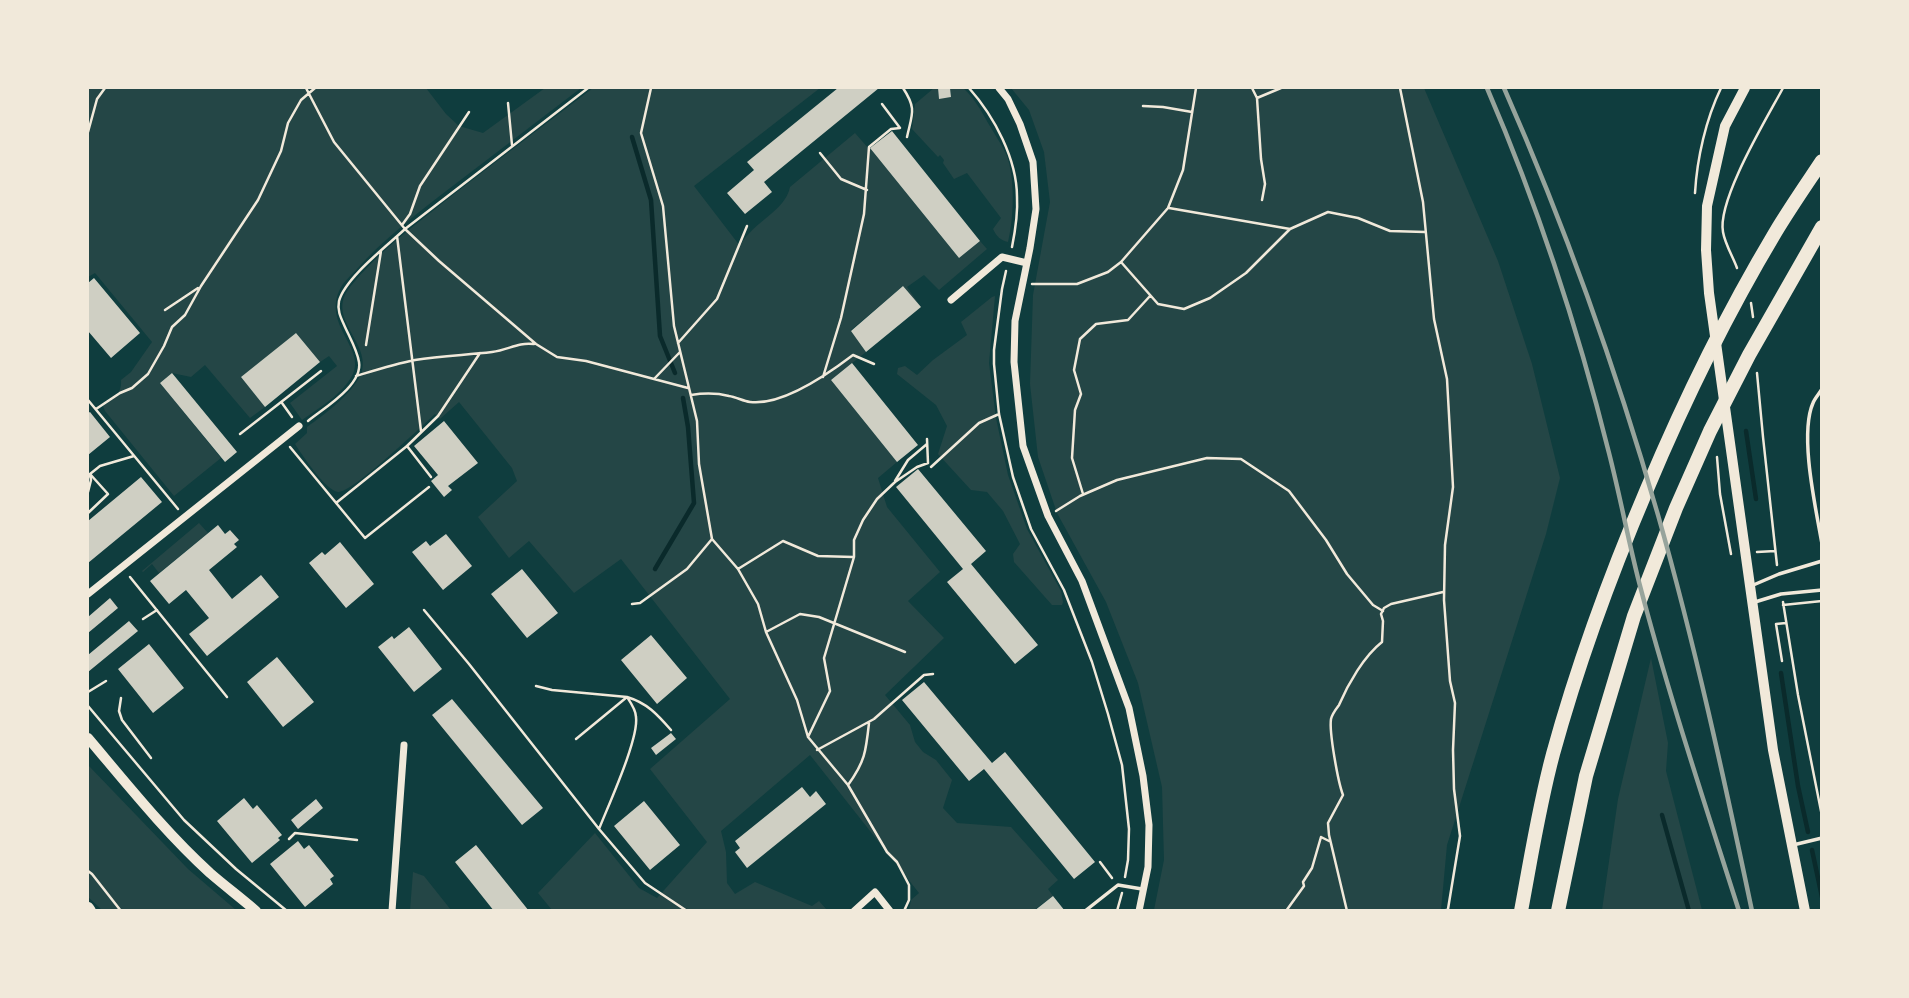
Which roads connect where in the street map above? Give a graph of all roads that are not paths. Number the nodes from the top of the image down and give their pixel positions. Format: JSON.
{"nodes":[{"id":1,"x":999,"y":88,"type":"edge"},
{"id":2,"x":1745,"y":88,"type":"edge"},
{"id":3,"x":1822,"y":161,"type":"edge"},
{"id":4,"x":1822,"y":227,"type":"edge"},
{"id":5,"x":1027,"y":263,"type":"junction"},
{"id":6,"x":951,"y":300,"type":"dead end"},
{"id":7,"x":1822,"y":389,"type":"edge"},
{"id":8,"x":299,"y":426,"type":"road end"},
{"id":9,"x":1822,"y":544,"type":"edge"},
{"id":10,"x":1822,"y":561,"type":"edge"},
{"id":11,"x":1751,"y":586,"type":"junction"},
{"id":12,"x":1822,"y":590,"type":"edge"},
{"id":13,"x":88,"y":594,"type":"edge"},
{"id":14,"x":1754,"y":603,"type":"junction"},
{"id":15,"x":88,"y":738,"type":"edge"},
{"id":16,"x":404,"y":745,"type":"dead end"},
{"id":17,"x":1822,"y":838,"type":"edge"},
{"id":18,"x":1791,"y":845,"type":"junction"},
{"id":19,"x":1532,"y":851,"type":"junction"},
{"id":20,"x":1112,"y":878,"type":"road end"},
{"id":21,"x":1118,"y":885,"type":"junction"},
{"id":22,"x":1144,"y":889,"type":"junction"},
{"id":23,"x":256,"y":911,"type":"edge"},
{"id":24,"x":392,"y":911,"type":"edge"},
{"id":25,"x":854,"y":911,"type":"edge"},
{"id":26,"x":890,"y":911,"type":"edge"},
{"id":27,"x":1085,"y":911,"type":"edge"},
{"id":28,"x":1139,"y":911,"type":"edge"},
{"id":29,"x":1514,"y":911,"type":"edge"},
{"id":30,"x":1521,"y":911,"type":"edge"},
{"id":31,"x":1558,"y":911,"type":"edge"},
{"id":32,"x":1805,"y":911,"type":"edge"}],
"edges":[{"from":1,"to":5,"type":"street"},
{"from":2,"to":11,"type":"main road"},
{"from":3,"to":19,"type":"highway"},
{"from":4,"to":31,"type":"highway"},
{"from":5,"to":6,"type":"street"},
{"from":5,"to":22,"type":"street"},
{"from":7,"to":9,"type":"lane"},
{"from":8,"to":13,"type":"street"},
{"from":10,"to":11,"type":"lane"},
{"from":11,"to":14,"type":"main road"},
{"from":12,"to":14,"type":"lane"},
{"from":14,"to":18,"type":"main road"},
{"from":15,"to":23,"type":"street"},
{"from":16,"to":24,"type":"street"},
{"from":17,"to":18,"type":"lane"},
{"from":18,"to":32,"type":"main road"},
{"from":19,"to":29,"type":"highway"},
{"from":19,"to":30,"type":"highway"},
{"from":20,"to":21,"type":"lane"},
{"from":21,"to":22,"type":"lane"},
{"from":21,"to":27,"type":"lane"},
{"from":22,"to":28,"type":"street"},
{"from":25,"to":26,"type":"street"}]}
